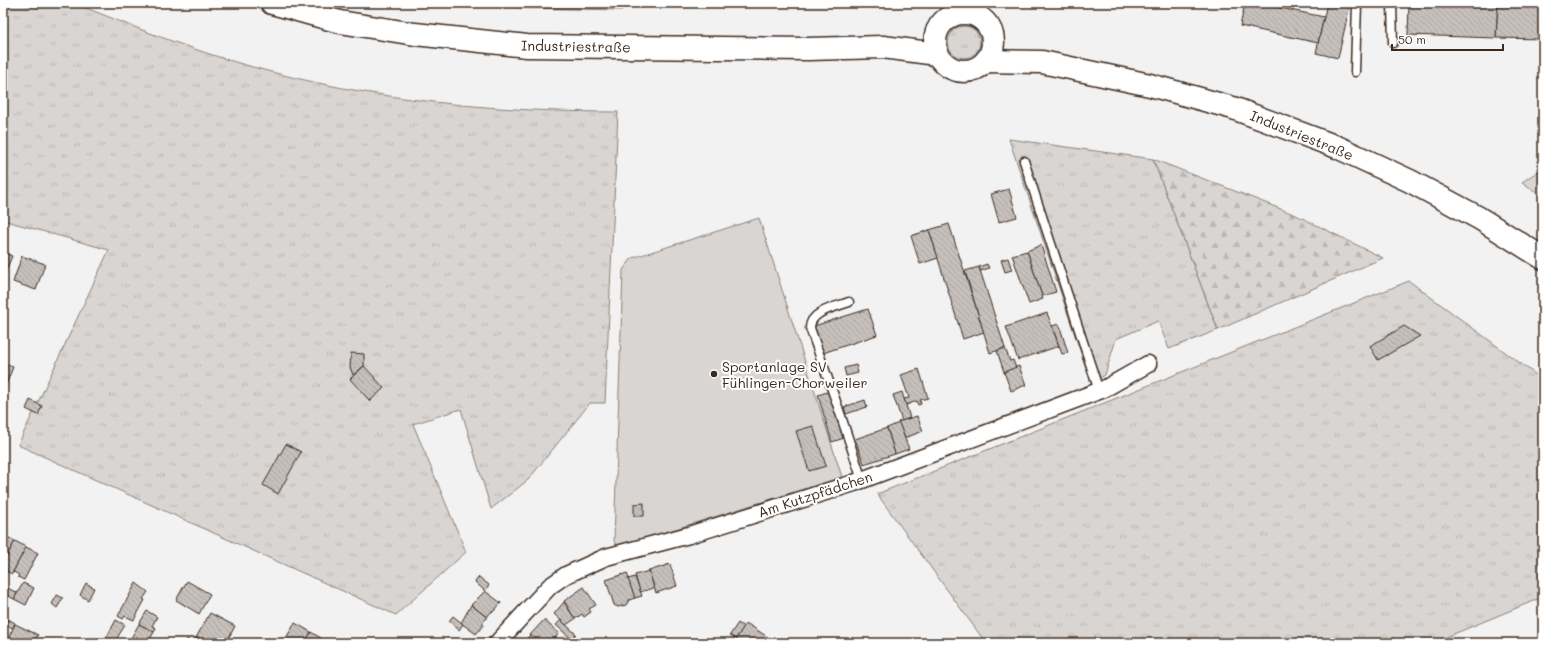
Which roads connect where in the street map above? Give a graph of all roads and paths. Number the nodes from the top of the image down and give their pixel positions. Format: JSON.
{"nodes":[{"id":1,"x":272,"y":3,"type":"edge"},
{"id":2,"x":1356,"y":3,"type":"edge"},
{"id":3,"x":1392,"y":3,"type":"edge"},
{"id":4,"x":966,"y":9,"type":"edge"},
{"id":5,"x":936,"y":31,"type":"junction"},
{"id":6,"x":994,"y":40,"type":"junction"},
{"id":7,"x":1393,"y":43,"type":"dead end"},
{"id":8,"x":883,"y":47,"type":"junction"},
{"id":9,"x":937,"y":54,"type":"junction"},
{"id":10,"x":986,"y":61,"type":"junction"},
{"id":11,"x":1042,"y":62,"type":"junction"},
{"id":12,"x":1356,"y":72,"type":"dead end"},
{"id":13,"x":1024,"y":161,"type":"dead end"},
{"id":14,"x":1543,"y":258,"type":"edge"},
{"id":15,"x":849,"y":302,"type":"dead end"},
{"id":16,"x":1148,"y":364,"type":"dead end"},
{"id":17,"x":1099,"y":392,"type":"junction"},
{"id":18,"x":862,"y":480,"type":"junction"},
{"id":19,"x":497,"y":643,"type":"edge"}],
"edges":[{"from":1,"to":8,"type":"main road","name":"Industriestraße"},
{"from":2,"to":12,"type":"lane"},
{"from":3,"to":7,"type":"lane"},
{"from":4,"to":5,"type":"main road"},
{"from":4,"to":6,"type":"main road"},
{"from":5,"to":8,"type":"main road","name":"Industriestraße"},
{"from":5,"to":9,"type":"main road"},
{"from":6,"to":10,"type":"main road"},
{"from":6,"to":11,"type":"main road","name":"Industriestraße"},
{"from":8,"to":9,"type":"main road","name":"Industriestraße"},
{"from":9,"to":10,"type":"main road"},
{"from":10,"to":11,"type":"main road","name":"Industriestraße"},
{"from":11,"to":14,"type":"main road","name":"Industriestraße"},
{"from":13,"to":17,"type":"lane"},
{"from":15,"to":18,"type":"lane"},
{"from":16,"to":17,"type":"street","name":"Am Kutzpfädchen"},
{"from":17,"to":18,"type":"street","name":"Am Kutzpfädchen"},
{"from":18,"to":19,"type":"street","name":"Am Kutzpfädchen"}]}
